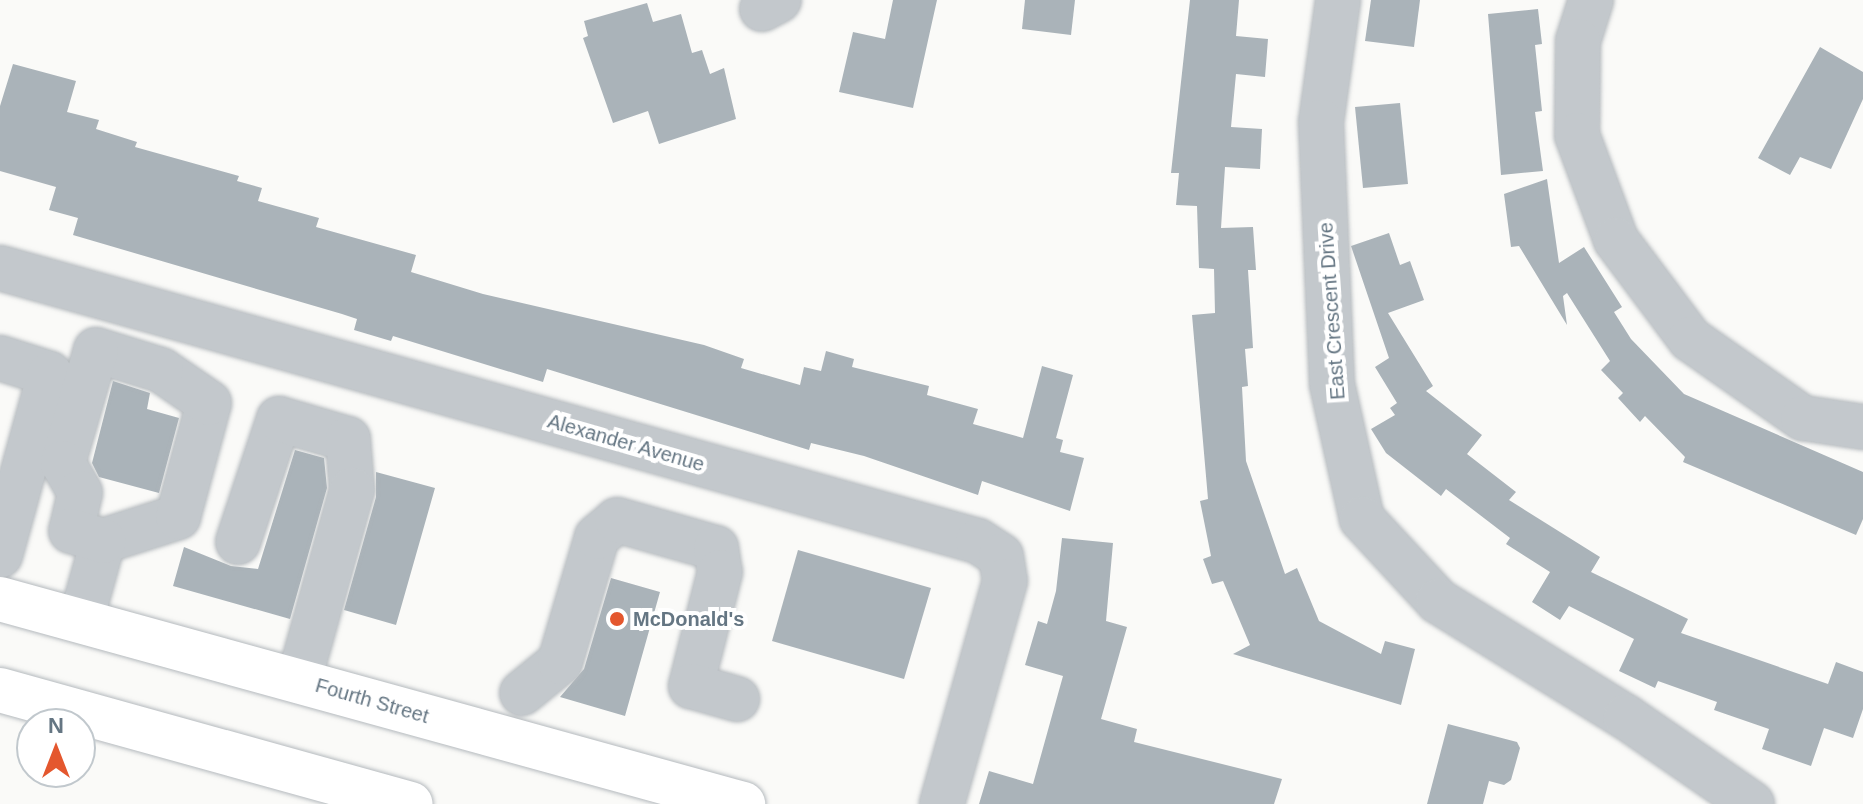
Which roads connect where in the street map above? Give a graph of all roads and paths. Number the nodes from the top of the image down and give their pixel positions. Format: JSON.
{"nodes":[{"id":1,"x":1338,"y":0,"type":"edge"},
{"id":2,"x":1591,"y":0,"type":"edge"},
{"id":3,"x":0,"y":268,"type":"edge"},
{"id":4,"x":0,"y":358,"type":"edge"},
{"id":5,"x":1863,"y":427,"type":"edge"},
{"id":6,"x":103,"y":541,"type":"dead end"},
{"id":7,"x":238,"y":542,"type":"dead end"},
{"id":8,"x":0,"y":555,"type":"edge"},
{"id":9,"x":0,"y":599,"type":"edge"},
{"id":10,"x":81,"y":620,"type":"junction"},
{"id":11,"x":299,"y":680,"type":"junction"},
{"id":12,"x":0,"y":690,"type":"edge"},
{"id":13,"x":522,"y":693,"type":"dead end"},
{"id":14,"x":737,"y":699,"type":"dead end"},
{"id":15,"x":410,"y":804,"type":"edge"},
{"id":16,"x":743,"y":804,"type":"edge"},
{"id":17,"x":942,"y":804,"type":"edge"},
{"id":18,"x":1752,"y":804,"type":"edge"}],
"edges":[{"from":1,"to":18,"type":"street","name":"East Crescent Drive"},
{"from":2,"to":5,"type":"street"},
{"from":3,"to":17,"type":"street","name":"Alexander Avenue"},
{"from":4,"to":8,"type":"street"},
{"from":6,"to":10,"type":"street"},
{"from":7,"to":11,"type":"street"},
{"from":9,"to":10,"type":"main road","name":"Fourth Street"},
{"from":10,"to":11,"type":"main road","name":"Fourth Street"},
{"from":11,"to":16,"type":"main road","name":"Fourth Street"},
{"from":12,"to":15,"type":"main road"},
{"from":13,"to":14,"type":"street"}]}
